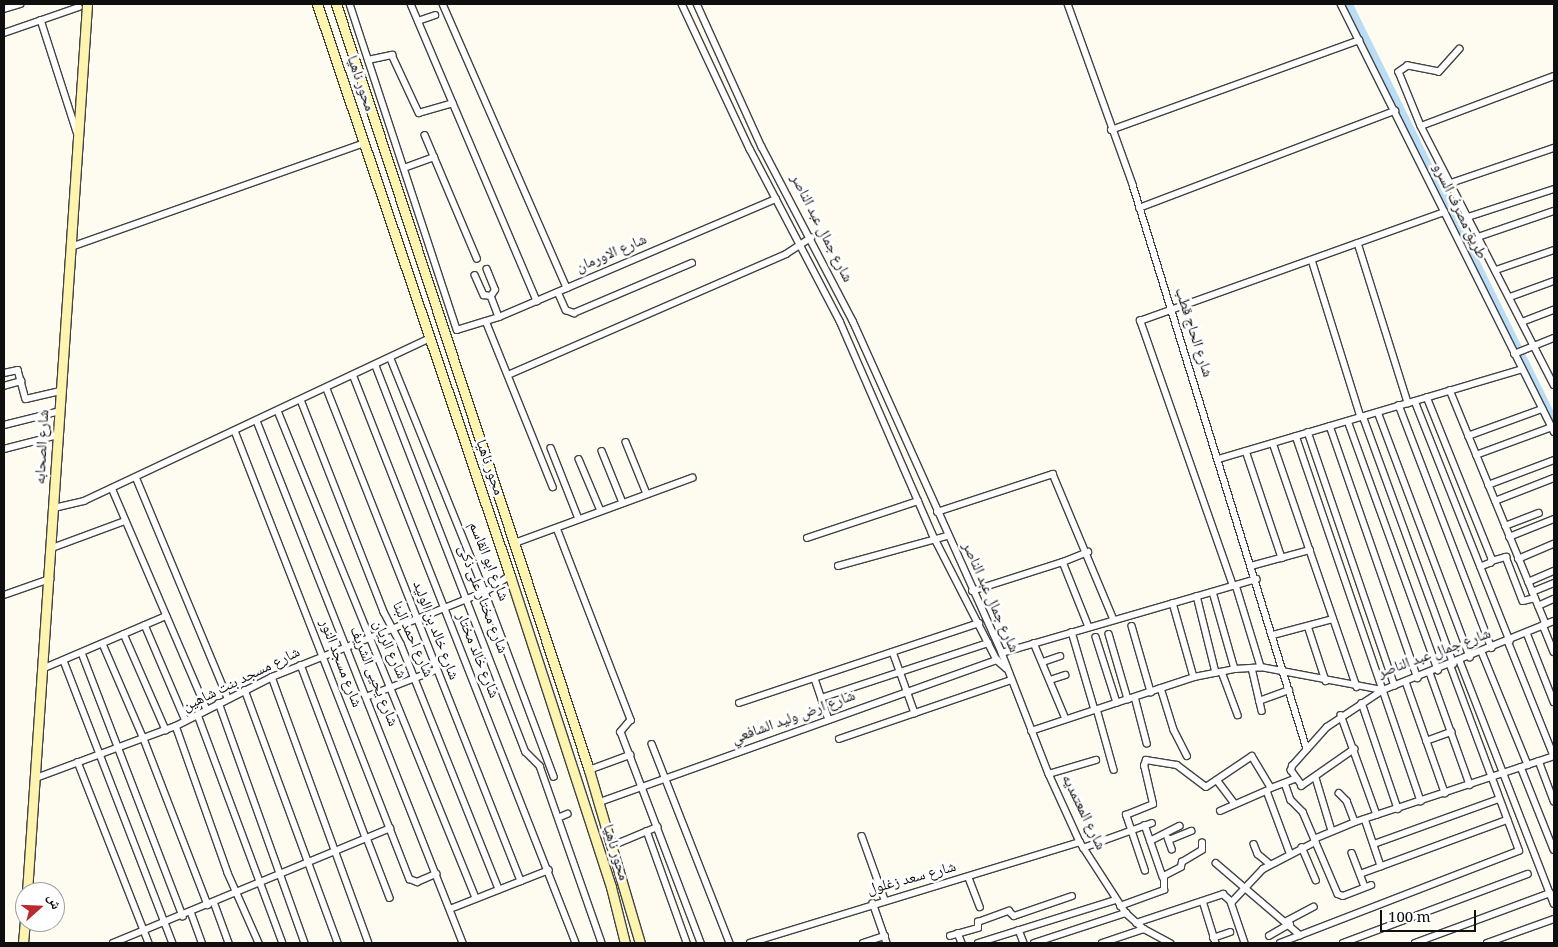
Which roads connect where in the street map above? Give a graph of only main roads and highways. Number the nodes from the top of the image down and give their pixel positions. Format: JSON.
{"nodes":[{"id":1,"x":318,"y":4,"type":"edge"},
{"id":2,"x":336,"y":4,"type":"edge"},
{"id":3,"x":83,"y":5,"type":"edge"},
{"id":4,"x":458,"y":370,"type":"junction"},
{"id":5,"x":443,"y":375,"type":"junction"},
{"id":6,"x":28,"y":882,"type":"edge"},
{"id":7,"x":625,"y":943,"type":"edge"},
{"id":8,"x":640,"y":943,"type":"edge"}],
"edges":[{"from":1,"to":5,"type":"main road","name":"محور ناهيا"},
{"from":2,"to":4,"type":"main road","name":"محور ناهيا"},
{"from":3,"to":6,"type":"main road","name":"شارع الصحابه"},
{"from":4,"to":5,"type":"main road"},
{"from":4,"to":8,"type":"main road","name":"محور ناهيا"},
{"from":5,"to":7,"type":"main road","name":"محور ناهيا"}]}
